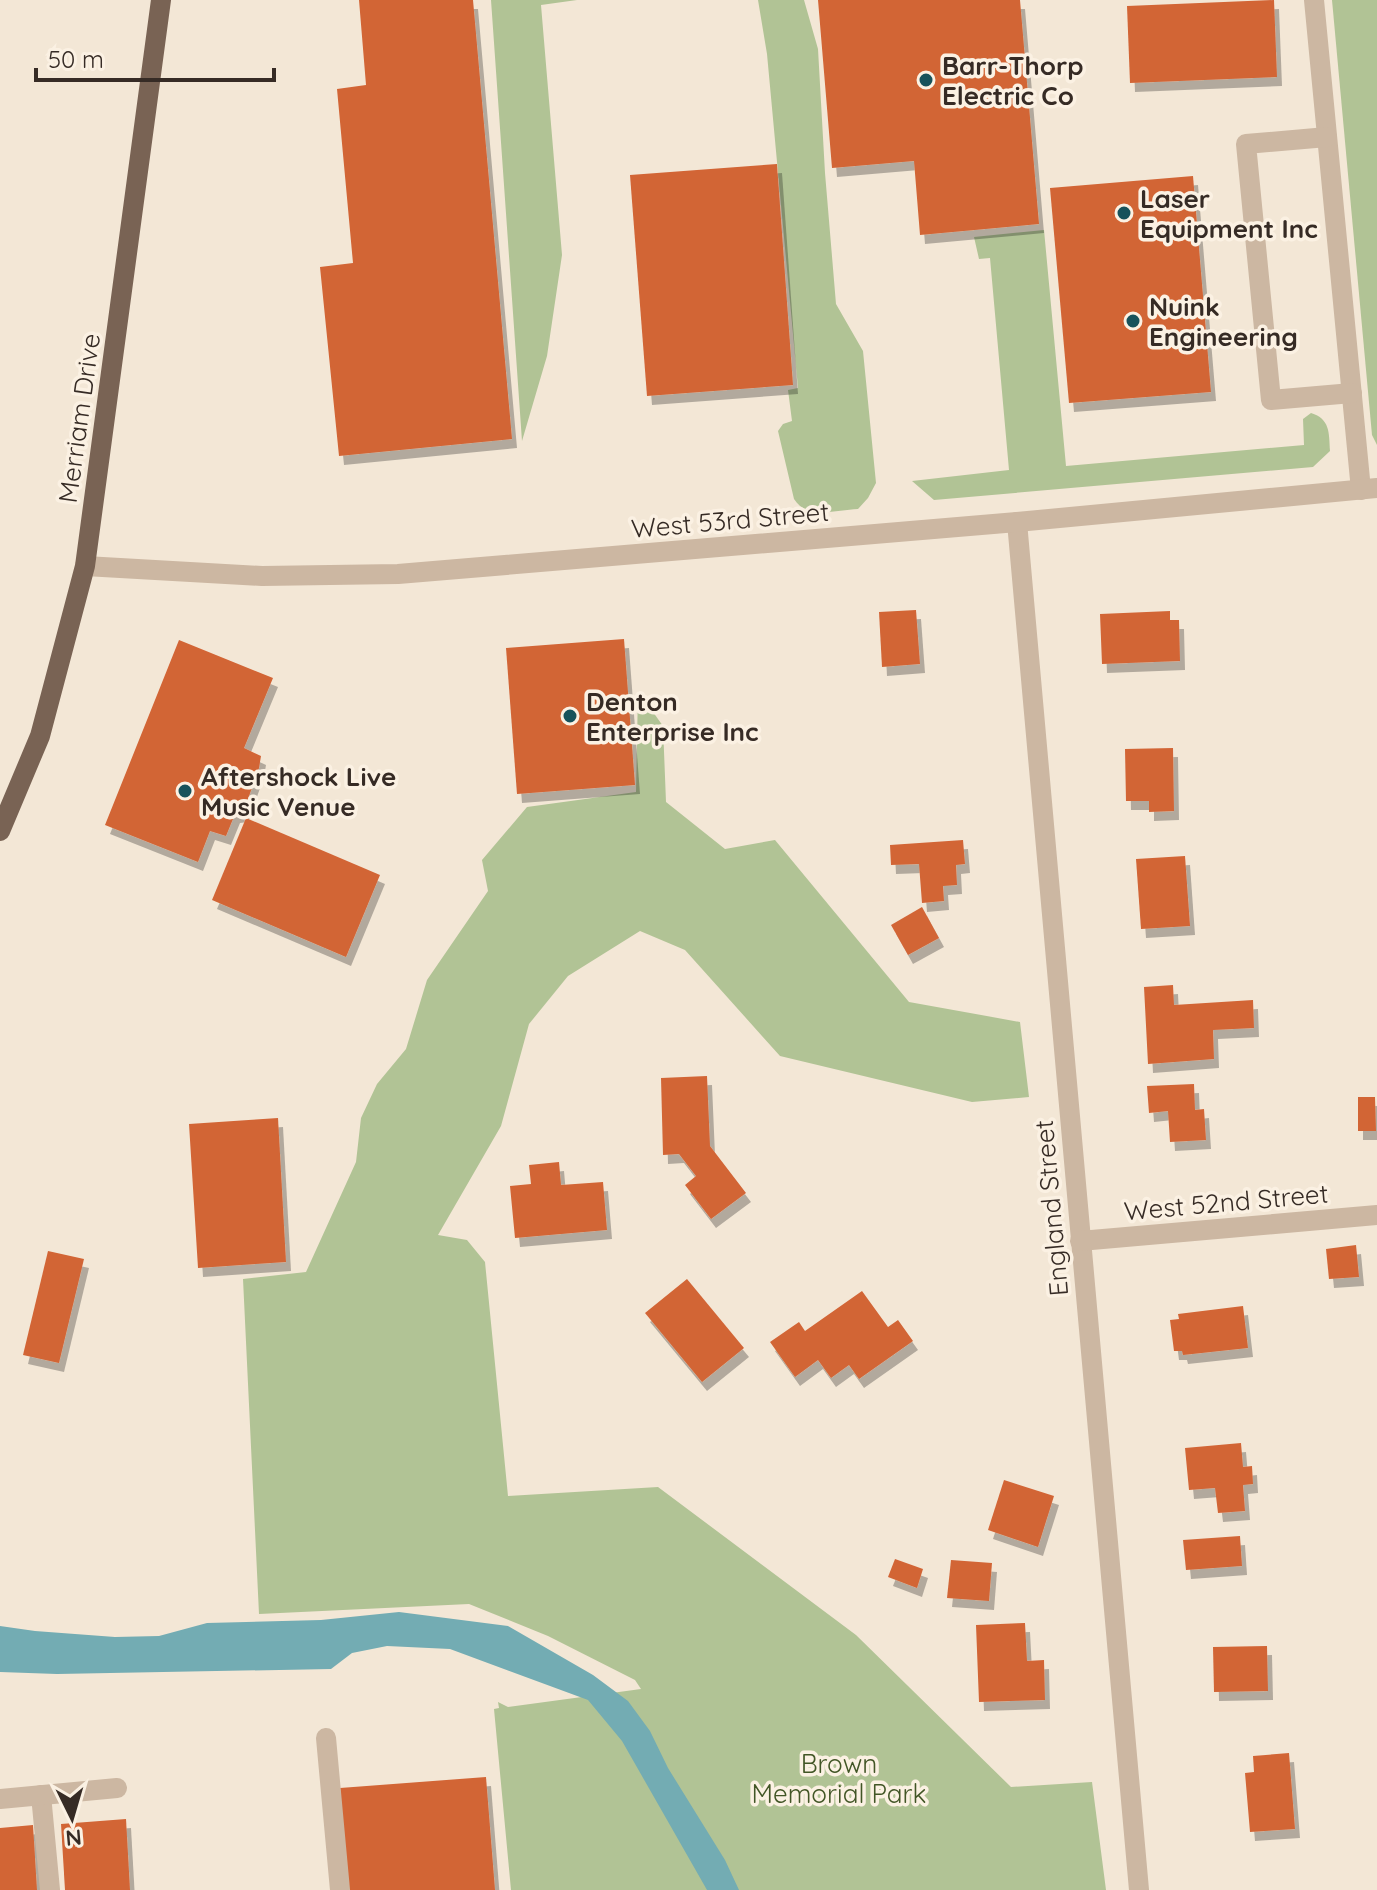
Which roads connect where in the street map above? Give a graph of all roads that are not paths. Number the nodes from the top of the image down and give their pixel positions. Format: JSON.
{"nodes":[{"id":1,"x":161,"y":0,"type":"edge"},
{"id":2,"x":1314,"y":0,"type":"edge"},
{"id":3,"x":1327,"y":137,"type":"junction"},
{"id":4,"x":1352,"y":393,"type":"junction"},
{"id":5,"x":1369,"y":489,"type":"edge"},
{"id":6,"x":1017,"y":522,"type":"junction"},
{"id":7,"x":85,"y":566,"type":"junction"},
{"id":8,"x":0,"y":831,"type":"edge"},
{"id":9,"x":1377,"y":1215,"type":"edge"},
{"id":10,"x":1080,"y":1241,"type":"junction"},
{"id":11,"x":326,"y":1738,"type":"dead end"},
{"id":12,"x":117,"y":1788,"type":"dead end"},
{"id":13,"x":41,"y":1795,"type":"junction"},
{"id":14,"x":0,"y":1799,"type":"edge"},
{"id":15,"x":50,"y":1890,"type":"edge"},
{"id":16,"x":340,"y":1890,"type":"edge"},
{"id":17,"x":1139,"y":1890,"type":"edge"}],
"edges":[{"from":1,"to":7,"type":"main road","name":"Merriam Drive"},
{"from":2,"to":3,"type":"street"},
{"from":3,"to":4,"type":"street"},
{"from":3,"to":4,"type":"street"},
{"from":4,"to":5,"type":"street"},
{"from":5,"to":6,"type":"street","name":"West 53rd Street"},
{"from":6,"to":7,"type":"street","name":"West 53rd Street"},
{"from":6,"to":10,"type":"street","name":"England Street"},
{"from":7,"to":8,"type":"main road","name":"Merriam Drive"},
{"from":9,"to":10,"type":"street","name":"West 52nd Street"},
{"from":10,"to":17,"type":"street","name":"England Street"},
{"from":11,"to":16,"type":"street"},
{"from":12,"to":13,"type":"street"},
{"from":13,"to":14,"type":"street"},
{"from":13,"to":15,"type":"street"}]}
